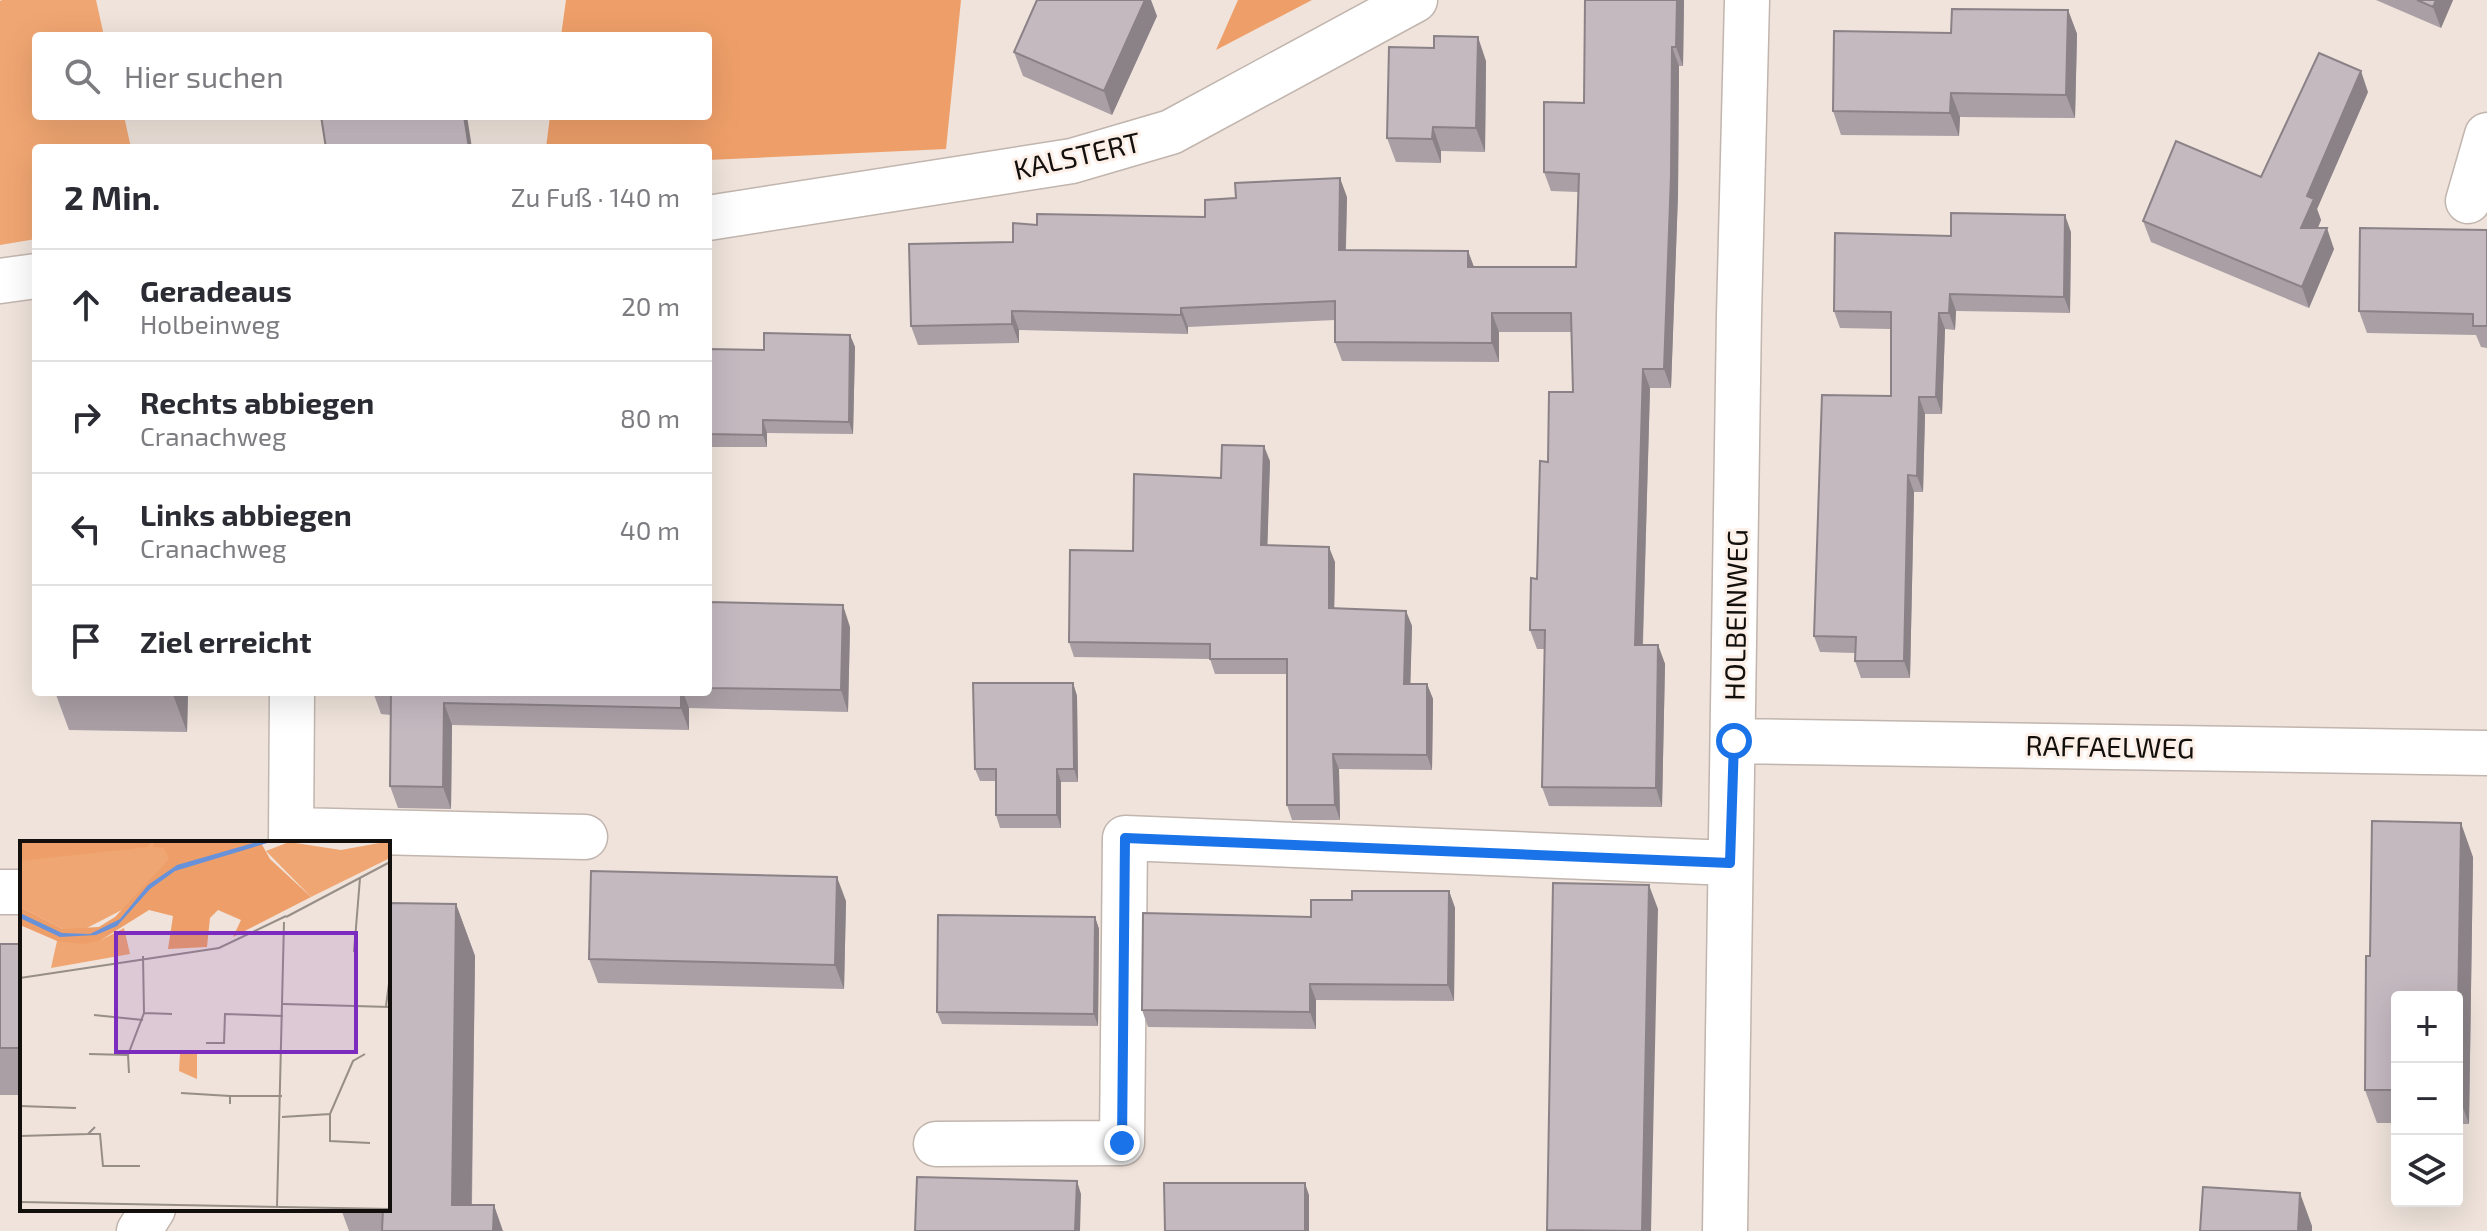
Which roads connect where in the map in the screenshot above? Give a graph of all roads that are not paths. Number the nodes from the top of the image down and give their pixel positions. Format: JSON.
{"nodes":[{"id":1,"x":1415,"y":0,"type":"edge"},
{"id":2,"x":1747,"y":0,"type":"edge"},
{"id":3,"x":2487,"y":135,"type":"edge"},
{"id":4,"x":2468,"y":201,"type":"dead end"},
{"id":5,"x":712,"y":217,"type":"edge"},
{"id":6,"x":32,"y":277,"type":"edge"},
{"id":7,"x":0,"y":281,"type":"edge"},
{"id":8,"x":292,"y":696,"type":"edge"},
{"id":9,"x":1734,"y":741,"type":"junction"},
{"id":10,"x":2487,"y":753,"type":"edge"},
{"id":11,"x":292,"y":837,"type":"edge"},
{"id":12,"x":585,"y":837,"type":"dead end"},
{"id":13,"x":1730,"y":863,"type":"junction"},
{"id":14,"x":936,"y":1144,"type":"dead end"},
{"id":15,"x":152,"y":1211,"type":"edge"},
{"id":16,"x":139,"y":1231,"type":"edge"},
{"id":17,"x":1725,"y":1231,"type":"edge"}],
"edges":[{"from":1,"to":5,"type":"street","name":"KALSTERT"},
{"from":2,"to":9,"type":"street","name":"HOLBEINWEG"},
{"from":3,"to":4,"type":"street"},
{"from":6,"to":7,"type":"street"},
{"from":8,"to":11,"type":"street"},
{"from":9,"to":10,"type":"street","name":"RAFFAELWEG"},
{"from":9,"to":13,"type":"street","name":"HOLBEINWEG"},
{"from":11,"to":12,"type":"street"},
{"from":13,"to":14,"type":"street"},
{"from":13,"to":17,"type":"street","name":"HOLBEINWEG"},
{"from":15,"to":16,"type":"street"}]}
